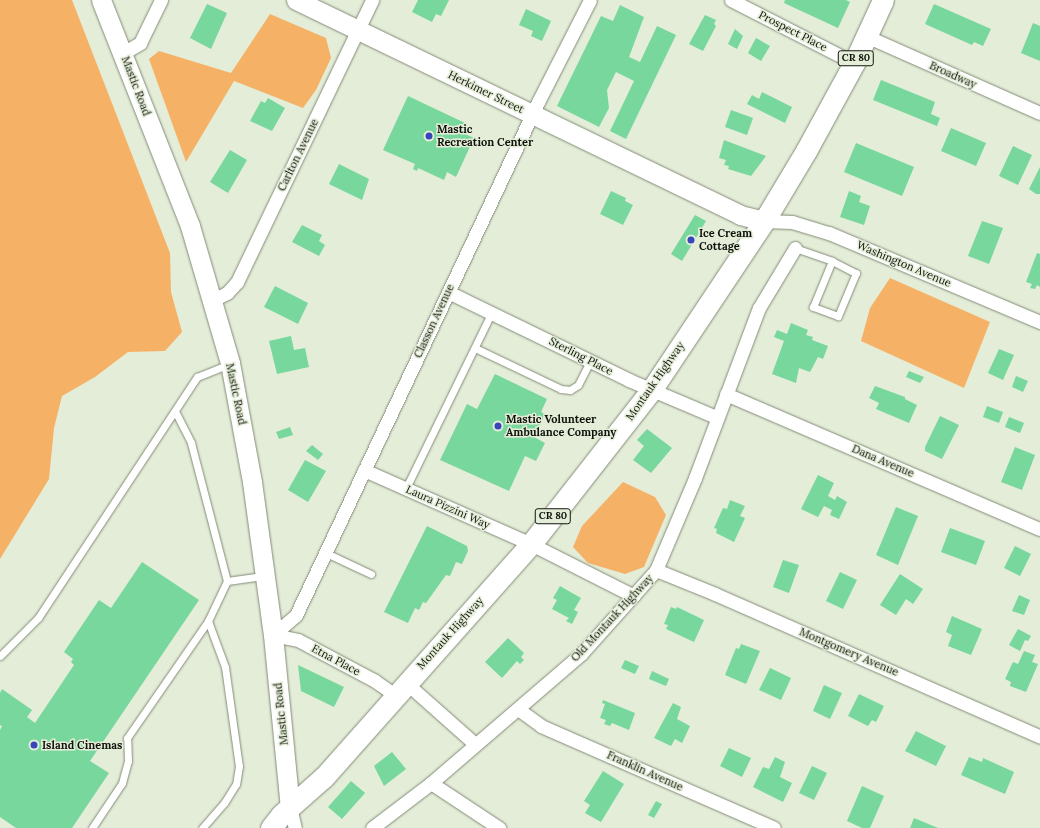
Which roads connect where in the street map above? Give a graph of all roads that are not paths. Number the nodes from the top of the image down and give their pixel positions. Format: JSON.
{"nodes":[{"id":1,"x":102,"y":0,"type":"edge"},
{"id":2,"x":161,"y":0,"type":"edge"},
{"id":3,"x":296,"y":0,"type":"edge"},
{"id":4,"x":372,"y":0,"type":"edge"},
{"id":5,"x":590,"y":0,"type":"edge"},
{"id":6,"x":731,"y":0,"type":"edge"},
{"id":7,"x":883,"y":0,"type":"edge"},
{"id":8,"x":357,"y":30,"type":"junction"},
{"id":9,"x":866,"y":36,"type":"junction"},
{"id":10,"x":123,"y":53,"type":"junction"},
{"id":11,"x":854,"y":63,"type":"junction"},
{"id":12,"x":1040,"y":113,"type":"edge"},
{"id":13,"x":532,"y":115,"type":"junction"},
{"id":14,"x":764,"y":221,"type":"junction"},
{"id":15,"x":794,"y":248,"type":"joint"},
{"id":16,"x":832,"y":261,"type":"junction"},
{"id":17,"x":448,"y":292,"type":"junction"},
{"id":18,"x":213,"y":300,"type":"junction"},
{"id":19,"x":492,"y":312,"type":"junction"},
{"id":20,"x":1040,"y":322,"type":"edge"},
{"id":21,"x":475,"y":348,"type":"junction"},
{"id":22,"x":591,"y":360,"type":"junction"},
{"id":23,"x":230,"y":364,"type":"junction"},
{"id":24,"x":652,"y":389,"type":"junction"},
{"id":25,"x":726,"y":394,"type":"junction"},
{"id":26,"x":175,"y":411,"type":"junction"},
{"id":27,"x":716,"y":417,"type":"junction"},
{"id":28,"x":364,"y":470,"type":"junction"},
{"id":29,"x":406,"y":488,"type":"junction"},
{"id":30,"x":1040,"y":529,"type":"edge"},
{"id":31,"x":531,"y":544,"type":"junction"},
{"id":32,"x":324,"y":552,"type":"junction"},
{"id":33,"x":656,"y":570,"type":"junction"},
{"id":34,"x":371,"y":574,"type":"dead end"},
{"id":35,"x":263,"y":576,"type":"junction"},
{"id":36,"x":227,"y":581,"type":"junction"},
{"id":37,"x":634,"y":596,"type":"junction"},
{"id":38,"x":208,"y":621,"type":"junction"},
{"id":39,"x":273,"y":635,"type":"junction"},
{"id":40,"x":0,"y":656,"type":"edge"},
{"id":41,"x":400,"y":689,"type":"junction"},
{"id":42,"x":518,"y":709,"type":"junction"},
{"id":43,"x":1040,"y":736,"type":"edge"},
{"id":44,"x":475,"y":744,"type":"junction"},
{"id":45,"x":431,"y":783,"type":"junction"},
{"id":46,"x":290,"y":807,"type":"junction"},
{"id":47,"x":92,"y":828,"type":"edge"},
{"id":48,"x":202,"y":828,"type":"edge"},
{"id":49,"x":271,"y":828,"type":"edge"},
{"id":50,"x":295,"y":828,"type":"edge"},
{"id":51,"x":372,"y":828,"type":"edge"},
{"id":52,"x":499,"y":828,"type":"edge"},
{"id":53,"x":774,"y":828,"type":"edge"}],
"edges":[{"from":1,"to":10,"type":"main road","name":"Mastic Road"},
{"from":2,"to":10,"type":"street"},
{"from":3,"to":8,"type":"main road","name":"Herkimer Street"},
{"from":4,"to":8,"type":"street","name":"Carlton Avenue"},
{"from":5,"to":13,"type":"street","name":"Classon Avenue"},
{"from":6,"to":11,"type":"street","name":"Prospect Place"},
{"from":7,"to":9,"type":"main road","name":"Montauk Highway","number":"CR 80"},
{"from":8,"to":13,"type":"main road","name":"Herkimer Street"},
{"from":8,"to":18,"type":"street","name":"Carlton Avenue"},
{"from":9,"to":11,"type":"main road","name":"Montauk Highway","number":"CR 80"},
{"from":9,"to":12,"type":"street","name":"Broadway"},
{"from":10,"to":18,"type":"main road","name":"Mastic Road"},
{"from":11,"to":14,"type":"main road","name":"Montauk Highway","number":"CR 80"},
{"from":13,"to":14,"type":"main road","name":"Herkimer Street"},
{"from":13,"to":17,"type":"street","name":"Classon Avenue"},
{"from":14,"to":20,"type":"street","name":"Washington Avenue"},
{"from":14,"to":24,"type":"main road","name":"Montauk Highway","number":"CR 80"},
{"from":15,"to":16,"type":"lane"},
{"from":15,"to":25,"type":"street","name":"Old Montauk Highway"},
{"from":16,"to":16,"type":"lane"},
{"from":17,"to":19,"type":"street","name":"Sterling Place"},
{"from":17,"to":28,"type":"street","name":"Classon Avenue"},
{"from":18,"to":23,"type":"main road","name":"Mastic Road"},
{"from":19,"to":21,"type":"lane"},
{"from":19,"to":22,"type":"street","name":"Sterling Place"},
{"from":21,"to":22,"type":"lane"},
{"from":21,"to":29,"type":"lane"},
{"from":22,"to":24,"type":"street","name":"Sterling Place"},
{"from":23,"to":26,"type":"lane"},
{"from":23,"to":35,"type":"main road","name":"Mastic Road"},
{"from":24,"to":27,"type":"street","name":"Sterling Place"},
{"from":24,"to":31,"type":"main road","name":"Montauk Highway","number":"CR 80"},
{"from":25,"to":27,"type":"street","name":"Old Montauk Highway"},
{"from":25,"to":30,"type":"street","name":"Dana Avenue"},
{"from":26,"to":36,"type":"lane"},
{"from":26,"to":40,"type":"lane"},
{"from":27,"to":33,"type":"street","name":"Old Montauk Highway"},
{"from":28,"to":29,"type":"street","name":"Laura Pizzini Way"},
{"from":28,"to":32,"type":"street","name":"Classon Avenue"},
{"from":29,"to":31,"type":"street","name":"Laura Pizzini Way"},
{"from":31,"to":37,"type":"street"},
{"from":31,"to":41,"type":"main road","name":"Montauk Highway","number":"CR 80"},
{"from":32,"to":34,"type":"lane"},
{"from":32,"to":39,"type":"street","name":"Classon Avenue"},
{"from":33,"to":37,"type":"street","name":"Old Montauk Highway"},
{"from":33,"to":43,"type":"street","name":"Montgomery Avenue"},
{"from":35,"to":36,"type":"lane"},
{"from":35,"to":39,"type":"main road","name":"Mastic Road"},
{"from":36,"to":38,"type":"lane"},
{"from":37,"to":42,"type":"street","name":"Old Montauk Highway"},
{"from":38,"to":47,"type":"lane"},
{"from":38,"to":48,"type":"lane"},
{"from":39,"to":41,"type":"street","name":"Etna Place"},
{"from":39,"to":46,"type":"main road","name":"Mastic Road"},
{"from":41,"to":44,"type":"street","name":"Etna Place"},
{"from":41,"to":46,"type":"main road","name":"Montauk Highway","number":"CR 80"},
{"from":42,"to":44,"type":"street","name":"Old Montauk Highway"},
{"from":42,"to":53,"type":"street","name":"Franklin Avenue"},
{"from":44,"to":45,"type":"street","name":"Old Montauk Highway"},
{"from":45,"to":51,"type":"street","name":"Old Montauk Highway"},
{"from":45,"to":52,"type":"street"},
{"from":46,"to":49,"type":"main road","name":"Montauk Highway","number":"CR 80"},
{"from":46,"to":50,"type":"street"}]}
